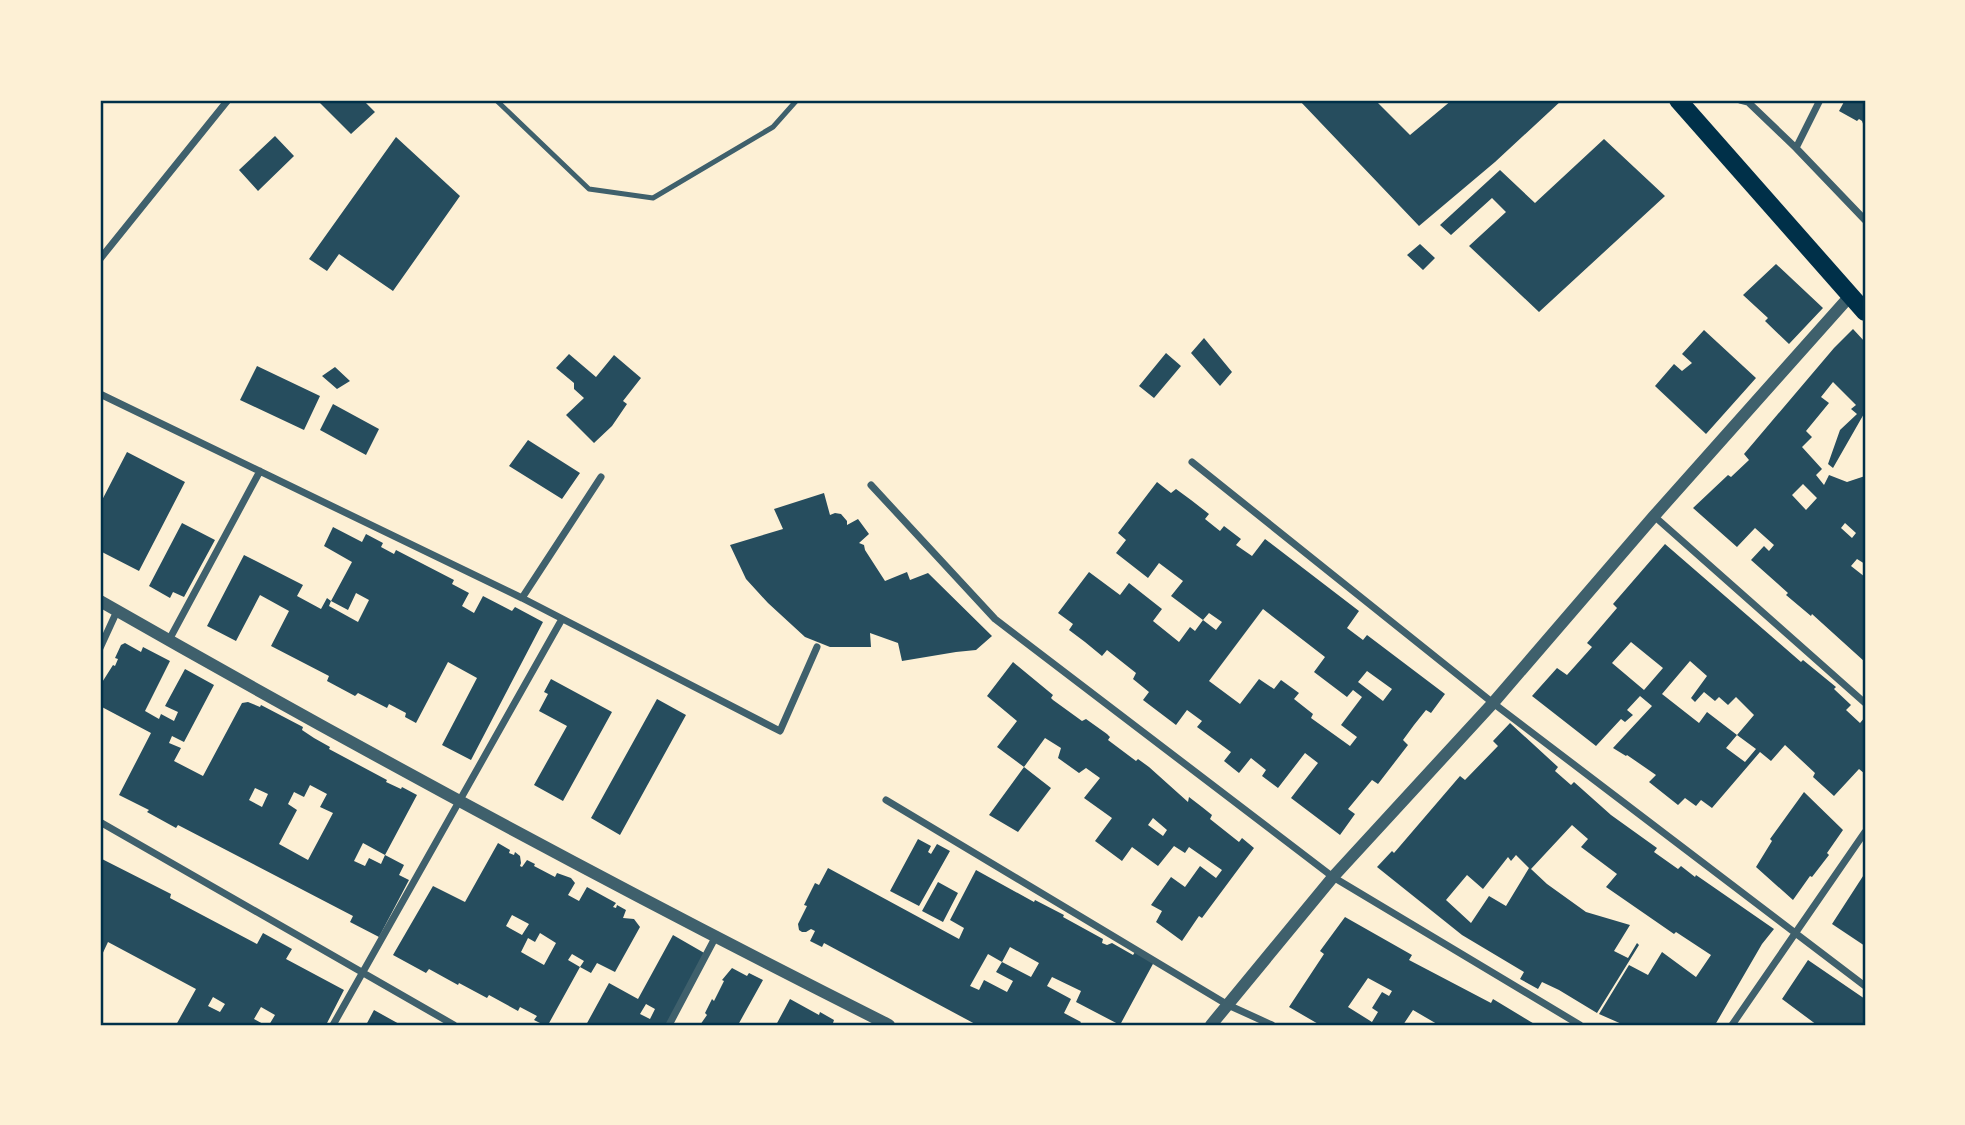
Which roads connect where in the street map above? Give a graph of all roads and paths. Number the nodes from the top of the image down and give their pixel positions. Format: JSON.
{"nodes":[{"id":1,"x":228,"y":100,"type":"edge"},
{"id":2,"x":496,"y":100,"type":"edge"},
{"id":3,"x":797,"y":100,"type":"edge"},
{"id":4,"x":1678,"y":100,"type":"edge"},
{"id":5,"x":1740,"y":100,"type":"edge"},
{"id":6,"x":1820,"y":100,"type":"edge"},
{"id":7,"x":1796,"y":148,"type":"junction"},
{"id":8,"x":1865,"y":220,"type":"edge"},
{"id":9,"x":100,"y":259,"type":"edge"},
{"id":10,"x":1850,"y":296,"type":"junction"},
{"id":11,"x":1865,"y":312,"type":"edge"},
{"id":12,"x":100,"y":394,"type":"edge"},
{"id":13,"x":1192,"y":462,"type":"dead end"},
{"id":14,"x":260,"y":471,"type":"junction"},
{"id":15,"x":601,"y":477,"type":"dead end"},
{"id":16,"x":871,"y":485,"type":"dead end"},
{"id":17,"x":1654,"y":516,"type":"junction"},
{"id":18,"x":522,"y":598,"type":"junction"},
{"id":19,"x":100,"y":601,"type":"edge"},
{"id":20,"x":117,"y":611,"type":"junction"},
{"id":21,"x":562,"y":619,"type":"junction"},
{"id":22,"x":169,"y":640,"type":"junction"},
{"id":23,"x":817,"y":647,"type":"dead end"},
{"id":24,"x":100,"y":648,"type":"edge"},
{"id":25,"x":1493,"y":703,"type":"junction"},
{"id":26,"x":1865,"y":703,"type":"edge"},
{"id":27,"x":886,"y":800,"type":"dead end"},
{"id":28,"x":461,"y":801,"type":"junction"},
{"id":29,"x":100,"y":822,"type":"edge"},
{"id":30,"x":1865,"y":832,"type":"edge"},
{"id":31,"x":1333,"y":877,"type":"junction"},
{"id":32,"x":1795,"y":933,"type":"junction"},
{"id":33,"x":715,"y":938,"type":"junction"},
{"id":34,"x":363,"y":972,"type":"junction"},
{"id":35,"x":1865,"y":986,"type":"edge"},
{"id":36,"x":1228,"y":1005,"type":"junction"},
{"id":37,"x":333,"y":1025,"type":"edge"},
{"id":38,"x":454,"y":1025,"type":"edge"},
{"id":39,"x":669,"y":1025,"type":"edge"},
{"id":40,"x":889,"y":1025,"type":"edge"},
{"id":41,"x":1211,"y":1025,"type":"edge"},
{"id":42,"x":1272,"y":1025,"type":"edge"},
{"id":43,"x":1580,"y":1025,"type":"edge"},
{"id":44,"x":1732,"y":1025,"type":"edge"}],
"edges":[{"from":1,"to":9,"type":"street"},
{"from":2,"to":3,"type":"lane"},
{"from":4,"to":10,"type":"main road"},
{"from":5,"to":7,"type":"street"},
{"from":6,"to":7,"type":"street"},
{"from":7,"to":8,"type":"street"},
{"from":10,"to":11,"type":"main road"},
{"from":10,"to":17,"type":"street"},
{"from":12,"to":14,"type":"street"},
{"from":13,"to":25,"type":"street"},
{"from":14,"to":18,"type":"street"},
{"from":14,"to":22,"type":"street"},
{"from":15,"to":18,"type":"street"},
{"from":16,"to":31,"type":"street"},
{"from":17,"to":25,"type":"street"},
{"from":17,"to":26,"type":"street"},
{"from":18,"to":21,"type":"street"},
{"from":19,"to":20,"type":"street"},
{"from":20,"to":22,"type":"street"},
{"from":20,"to":24,"type":"street"},
{"from":21,"to":23,"type":"street"},
{"from":21,"to":28,"type":"street"},
{"from":22,"to":28,"type":"street"},
{"from":25,"to":31,"type":"street"},
{"from":25,"to":32,"type":"street"},
{"from":27,"to":36,"type":"street"},
{"from":28,"to":33,"type":"street"},
{"from":28,"to":34,"type":"street"},
{"from":29,"to":34,"type":"street"},
{"from":30,"to":32,"type":"street"},
{"from":31,"to":36,"type":"street"},
{"from":31,"to":43,"type":"street"},
{"from":32,"to":35,"type":"street"},
{"from":32,"to":44,"type":"street"},
{"from":33,"to":39,"type":"street"},
{"from":33,"to":40,"type":"street"},
{"from":34,"to":37,"type":"street"},
{"from":34,"to":38,"type":"street"},
{"from":36,"to":41,"type":"street"},
{"from":36,"to":42,"type":"street"}]}
